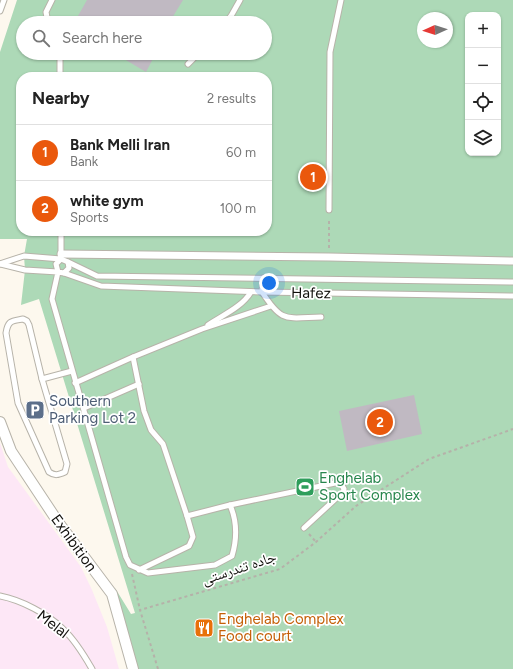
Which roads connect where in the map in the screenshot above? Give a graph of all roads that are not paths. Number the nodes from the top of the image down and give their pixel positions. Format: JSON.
{"nodes":[{"id":1,"x":4,"y":0,"type":"edge"},
{"id":2,"x":52,"y":0,"type":"edge"},
{"id":3,"x":240,"y":0,"type":"edge"},
{"id":4,"x":341,"y":0,"type":"edge"},
{"id":5,"x":0,"y":11,"type":"edge"},
{"id":6,"x":47,"y":16,"type":"edge"},
{"id":7,"x":231,"y":16,"type":"edge"},
{"id":8,"x":60,"y":60,"type":"edge"},
{"id":9,"x":192,"y":60,"type":"edge"},
{"id":10,"x":188,"y":64,"type":"dead end"},
{"id":11,"x":60,"y":72,"type":"edge"},
{"id":12,"x":329,"y":210,"type":"road end"},
{"id":13,"x":61,"y":236,"type":"edge"},
{"id":14,"x":61,"y":256,"type":"junction"},
{"id":15,"x":513,"y":261,"type":"edge"},
{"id":16,"x":68,"y":262,"type":"junction"},
{"id":17,"x":61,"y":272,"type":"junction"},
{"id":18,"x":263,"y":278,"type":"junction"},
{"id":19,"x":513,"y":282,"type":"edge"},
{"id":20,"x":251,"y":292,"type":"junction"},
{"id":21,"x":262,"y":292,"type":"junction"},
{"id":22,"x":513,"y":296,"type":"edge"},
{"id":23,"x":271,"y":306,"type":"junction"},
{"id":24,"x":321,"y":317,"type":"dead end"},
{"id":25,"x":202,"y":330,"type":"junction"},
{"id":26,"x":133,"y":357,"type":"junction"},
{"id":27,"x":72,"y":371,"type":"junction"},
{"id":28,"x":42,"y":379,"type":"junction"},
{"id":29,"x":75,"y":384,"type":"junction"},
{"id":30,"x":139,"y":384,"type":"junction"},
{"id":31,"x":84,"y":408,"type":"junction"},
{"id":32,"x":0,"y":422,"type":"edge"},
{"id":33,"x":230,"y":505,"type":"junction"},
{"id":34,"x":187,"y":516,"type":"junction"},
{"id":35,"x":304,"y":528,"type":"dead end"},
{"id":36,"x":139,"y":570,"type":"junction"},
{"id":37,"x":0,"y":596,"type":"edge"},
{"id":38,"x":92,"y":669,"type":"edge"},
{"id":39,"x":133,"y":669,"type":"edge"}],
"edges":[{"from":1,"to":5,"type":"lane"},
{"from":2,"to":6,"type":"lane"},
{"from":3,"to":7,"type":"lane"},
{"from":4,"to":12,"type":"lane"},
{"from":8,"to":11,"type":"lane"},
{"from":9,"to":10,"type":"lane"},
{"from":13,"to":14,"type":"lane"},
{"from":14,"to":15,"type":"street"},
{"from":14,"to":16,"type":"lane","name":"Hafez"},
{"from":14,"to":17,"type":"lane"},
{"from":14,"to":17,"type":"lane","name":"Hafez"},
{"from":16,"to":17,"type":"lane"},
{"from":16,"to":18,"type":"lane","name":"Hafez"},
{"from":17,"to":20,"type":"lane","name":"Hafez"},
{"from":17,"to":27,"type":"lane"},
{"from":18,"to":19,"type":"lane","name":"Hafez"},
{"from":18,"to":21,"type":"lane"},
{"from":20,"to":21,"type":"lane","name":"Hafez"},
{"from":20,"to":25,"type":"lane"},
{"from":21,"to":22,"type":"lane","name":"Hafez"},
{"from":21,"to":23,"type":"lane"},
{"from":23,"to":24,"type":"lane"},
{"from":23,"to":25,"type":"lane"},
{"from":25,"to":26,"type":"lane"},
{"from":26,"to":29,"type":"lane"},
{"from":26,"to":30,"type":"lane"},
{"from":27,"to":28,"type":"lane"},
{"from":27,"to":29,"type":"lane"},
{"from":28,"to":28,"type":"lane"},
{"from":29,"to":31,"type":"lane"},
{"from":30,"to":31,"type":"lane"},
{"from":30,"to":34,"type":"lane"},
{"from":31,"to":36,"type":"lane"},
{"from":32,"to":39,"type":"street","name":"Exhibition"},
{"from":33,"to":34,"type":"lane"},
{"from":33,"to":35,"type":"lane"},
{"from":33,"to":36,"type":"lane"},
{"from":34,"to":36,"type":"lane"},
{"from":37,"to":38,"type":"lane","name":"Melal"}]}
